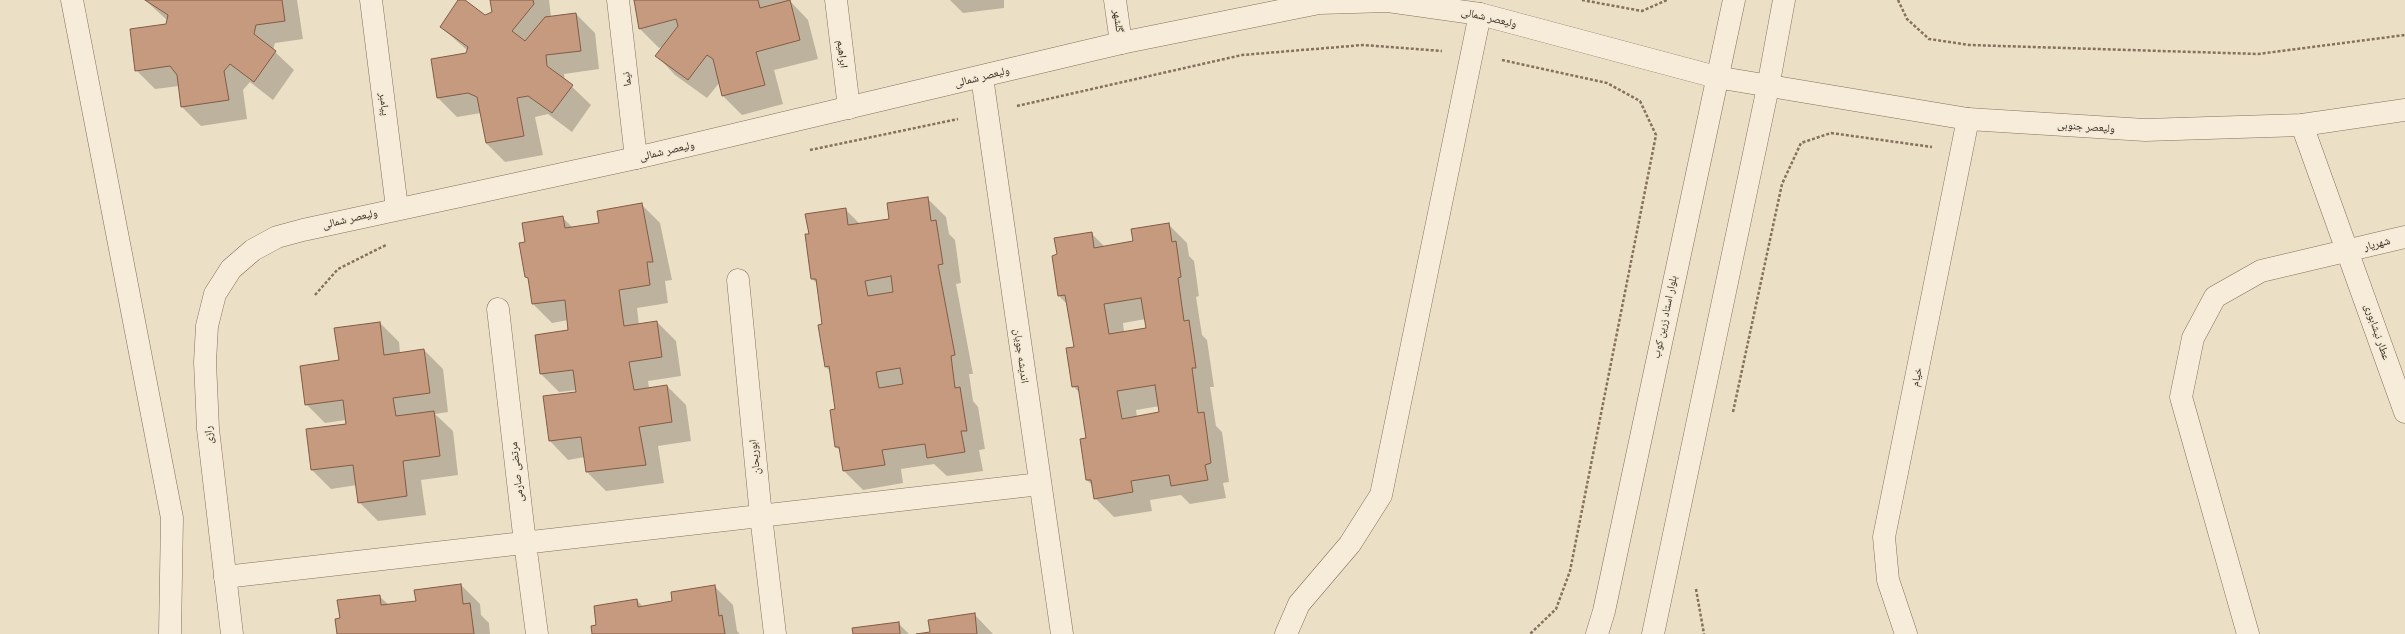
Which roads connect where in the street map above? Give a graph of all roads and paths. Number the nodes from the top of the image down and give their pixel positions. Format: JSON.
{"nodes":[{"id":1,"x":72,"y":0,"type":"edge"},
{"id":2,"x":371,"y":0,"type":"edge"},
{"id":3,"x":618,"y":0,"type":"edge"},
{"id":4,"x":836,"y":0,"type":"edge"},
{"id":5,"x":1115,"y":0,"type":"edge"},
{"id":6,"x":1582,"y":0,"type":"edge"},
{"id":7,"x":1667,"y":0,"type":"edge"},
{"id":8,"x":1734,"y":0,"type":"edge"},
{"id":9,"x":1784,"y":0,"type":"edge"},
{"id":10,"x":1898,"y":0,"type":"edge"},
{"id":11,"x":1480,"y":14,"type":"junction"},
{"id":12,"x":2405,"y":35,"type":"edge"},
{"id":13,"x":1121,"y":42,"type":"junction"},
{"id":14,"x":1471,"y":54,"type":"junction"},
{"id":15,"x":982,"y":77,"type":"junction"},
{"id":16,"x":1716,"y":77,"type":"junction"},
{"id":17,"x":1768,"y":87,"type":"junction"},
{"id":18,"x":849,"y":108,"type":"junction"},
{"id":19,"x":2405,"y":110,"type":"edge"},
{"id":20,"x":987,"y":113,"type":"junction"},
{"id":21,"x":1968,"y":119,"type":"junction"},
{"id":22,"x":2302,"y":125,"type":"junction"},
{"id":23,"x":809,"y":151,"type":"dead end"},
{"id":24,"x":636,"y":158,"type":"junction"},
{"id":25,"x":397,"y":208,"type":"junction"},
{"id":26,"x":2405,"y":237,"type":"edge"},
{"id":27,"x":393,"y":242,"type":"dead end"},
{"id":28,"x":253,"y":250,"type":"joint"},
{"id":29,"x":2348,"y":251,"type":"junction"},
{"id":30,"x":738,"y":280,"type":"dead end"},
{"id":31,"x":315,"y":295,"type":"dead end"},
{"id":32,"x":498,"y":309,"type":"dead end"},
{"id":33,"x":2405,"y":412,"type":"edge"},
{"id":34,"x":1040,"y":484,"type":"junction"},
{"id":35,"x":761,"y":516,"type":"junction"},
{"id":36,"x":525,"y":543,"type":"junction"},
{"id":37,"x":225,"y":577,"type":"junction"},
{"id":38,"x":170,"y":634,"type":"edge"},
{"id":39,"x":232,"y":634,"type":"edge"},
{"id":40,"x":537,"y":634,"type":"edge"},
{"id":41,"x":775,"y":634,"type":"edge"},
{"id":42,"x":1062,"y":634,"type":"edge"},
{"id":43,"x":1286,"y":634,"type":"edge"},
{"id":44,"x":1530,"y":634,"type":"edge"},
{"id":45,"x":1597,"y":634,"type":"edge"},
{"id":46,"x":1653,"y":634,"type":"edge"},
{"id":47,"x":1906,"y":634,"type":"edge"},
{"id":48,"x":2248,"y":634,"type":"edge"}],
"edges":[{"from":1,"to":38,"type":"street"},
{"from":2,"to":25,"type":"street","name":"پیامبر"},
{"from":3,"to":24,"type":"street","name":"نیما"},
{"from":4,"to":18,"type":"street","name":"ابراهیم"},
{"from":5,"to":13,"type":"street","name":"گلشهر"},
{"from":6,"to":7,"type":"path"},
{"from":8,"to":16,"type":"street","name":"بلوار استاد زرین کوب"},
{"from":9,"to":17,"type":"street"},
{"from":10,"to":12,"type":"path"},
{"from":11,"to":13,"type":"street","name":"ولیعصر شمالی"},
{"from":11,"to":14,"type":"street"},
{"from":11,"to":16,"type":"street","name":"ولیعصر شمالی"},
{"from":13,"to":15,"type":"street","name":"ولیعصر شمالی"},
{"from":14,"to":20,"type":"path"},
{"from":14,"to":43,"type":"street"},
{"from":14,"to":44,"type":"path"},
{"from":15,"to":18,"type":"street","name":"ولیعصر شمالی"},
{"from":15,"to":20,"type":"street","name":"اندیشه جویان"},
{"from":16,"to":17,"type":"street","name":"ولیعصر شمالی"},
{"from":16,"to":45,"type":"street","name":"بلوار استاد زرین کوب"},
{"from":17,"to":21,"type":"street","name":"ولیعصر جنوبی"},
{"from":17,"to":46,"type":"street"},
{"from":18,"to":24,"type":"street","name":"ولیعصر شمالی"},
{"from":19,"to":22,"type":"street","name":"ولیعصر جنوبی"},
{"from":20,"to":23,"type":"path"},
{"from":20,"to":34,"type":"street","name":"اندیشه جویان"},
{"from":21,"to":22,"type":"street","name":"ولیعصر جنوبی"},
{"from":21,"to":47,"type":"street","name":"خیام"},
{"from":22,"to":29,"type":"street","name":"عطار نیشابوری"},
{"from":24,"to":25,"type":"street","name":"ولیعصر شمالی"},
{"from":25,"to":28,"type":"street","name":"ولیعصر شمالی"},
{"from":26,"to":29,"type":"street","name":"شهریار"},
{"from":27,"to":31,"type":"path"},
{"from":28,"to":37,"type":"street","name":"رازی"},
{"from":29,"to":33,"type":"street","name":"عطار نیشابوری"},
{"from":29,"to":48,"type":"street","name":"شهریار"},
{"from":30,"to":35,"type":"street","name":"ابوریحان"},
{"from":32,"to":36,"type":"street","name":"مرتضی صارمی"},
{"from":34,"to":35,"type":"street"},
{"from":34,"to":42,"type":"street","name":"اندیشه جویان"},
{"from":35,"to":36,"type":"street"},
{"from":35,"to":41,"type":"street","name":"ابوریحان"},
{"from":36,"to":37,"type":"street"},
{"from":36,"to":40,"type":"street","name":"مرتضی صارمی"},
{"from":37,"to":39,"type":"street","name":"رازی"}]}
